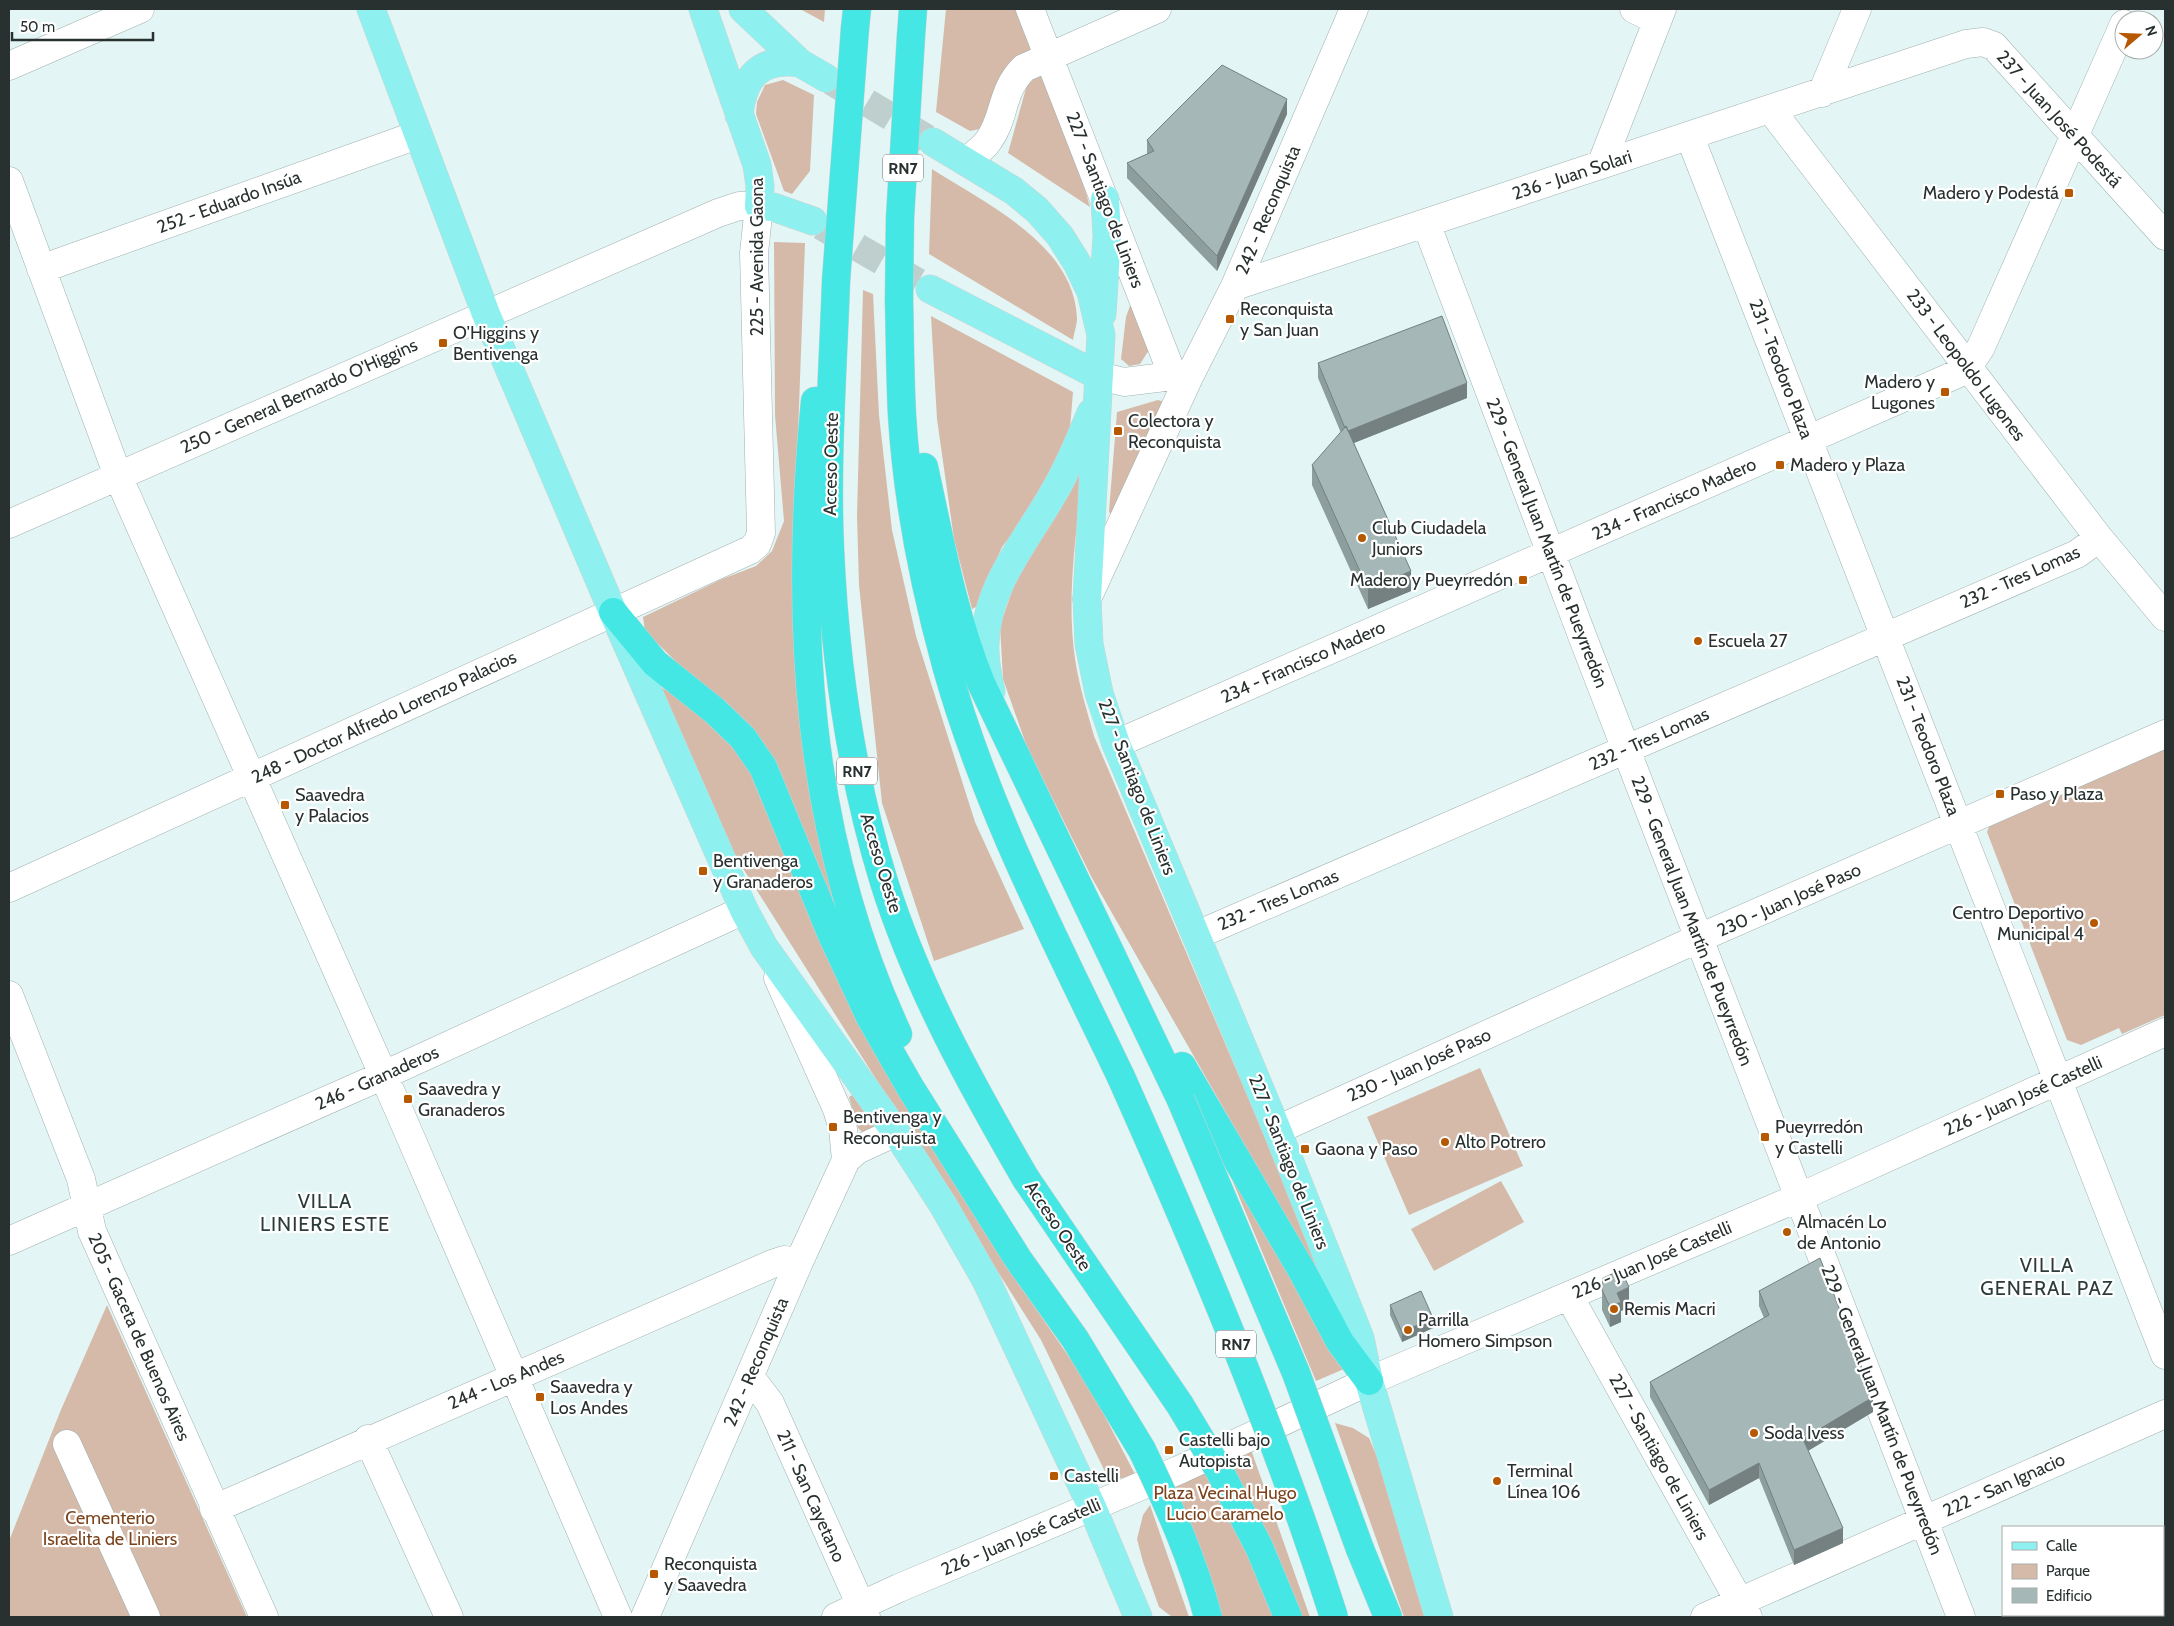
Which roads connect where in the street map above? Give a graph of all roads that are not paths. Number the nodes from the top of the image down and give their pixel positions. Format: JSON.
{"nodes":[{"id":1,"x":140,"y":9,"type":"edge"},
{"id":2,"x":371,"y":9,"type":"edge"},
{"id":3,"x":703,"y":9,"type":"edge"},
{"id":4,"x":743,"y":9,"type":"edge"},
{"id":5,"x":913,"y":9,"type":"edge"},
{"id":6,"x":1030,"y":9,"type":"edge"},
{"id":7,"x":1157,"y":9,"type":"edge"},
{"id":8,"x":1857,"y":9,"type":"edge"},
{"id":9,"x":1651,"y":12,"type":"edge"},
{"id":10,"x":1348,"y":14,"type":"edge"},
{"id":11,"x":856,"y":19,"type":"edge"},
{"id":12,"x":2114,"y":47,"type":"edge"},
{"id":13,"x":1048,"y":56,"type":"junction"},
{"id":14,"x":800,"y":63,"type":"junction"},
{"id":15,"x":9,"y":66,"type":"edge"},
{"id":16,"x":826,"y":78,"type":"tunnel mouth"},
{"id":17,"x":1822,"y":93,"type":"junction"},
{"id":18,"x":1771,"y":110,"type":"junction"},
{"id":19,"x":740,"y":115,"type":"junction"},
{"id":20,"x":417,"y":135,"type":"junction"},
{"id":21,"x":1690,"y":137,"type":"junction"},
{"id":22,"x":2075,"y":137,"type":"junction"},
{"id":23,"x":933,"y":142,"type":"tunnel mouth"},
{"id":24,"x":966,"y":161,"type":"junction"},
{"id":25,"x":1601,"y":164,"type":"junction"},
{"id":26,"x":9,"y":181,"type":"edge"},
{"id":27,"x":1105,"y":199,"type":"junction"},
{"id":28,"x":759,"y":206,"type":"junction"},
{"id":29,"x":813,"y":221,"type":"tunnel mouth"},
{"id":30,"x":1426,"y":223,"type":"junction"},
{"id":31,"x":2165,"y":236,"type":"edge"},
{"id":32,"x":41,"y":269,"type":"junction"},
{"id":33,"x":1235,"y":286,"type":"junction"},
{"id":34,"x":930,"y":289,"type":"tunnel mouth"},
{"id":35,"x":486,"y":314,"type":"junction"},
{"id":36,"x":834,"y":330,"type":"junction"},
{"id":37,"x":1101,"y":335,"type":"junction"},
{"id":38,"x":901,"y":358,"type":"junction"},
{"id":39,"x":1968,"y":367,"type":"junction"},
{"id":40,"x":1181,"y":377,"type":"junction"},
{"id":41,"x":1098,"y":388,"type":"junction"},
{"id":42,"x":1808,"y":440,"type":"junction"},
{"id":43,"x":118,"y":476,"type":"junction"},
{"id":44,"x":9,"y":524,"type":"edge"},
{"id":45,"x":2099,"y":538,"type":"junction"},
{"id":46,"x":757,"y":544,"type":"joint"},
{"id":47,"x":1550,"y":554,"type":"junction"},
{"id":48,"x":1087,"y":599,"type":"junction"},
{"id":49,"x":613,"y":612,"type":"junction"},
{"id":50,"x":2165,"y":617,"type":"edge"},
{"id":51,"x":1885,"y":636,"type":"junction"},
{"id":52,"x":995,"y":715,"type":"junction"},
{"id":53,"x":2165,"y":734,"type":"edge"},
{"id":54,"x":1116,"y":744,"type":"junction"},
{"id":55,"x":1625,"y":749,"type":"junction"},
{"id":56,"x":252,"y":777,"type":"junction"},
{"id":57,"x":1959,"y":825,"type":"junction"},
{"id":58,"x":1075,"y":880,"type":"junction"},
{"id":59,"x":9,"y":888,"type":"edge"},
{"id":60,"x":744,"y":910,"type":"junction"},
{"id":61,"x":1197,"y":935,"type":"junction"},
{"id":62,"x":1697,"y":940,"type":"junction"},
{"id":63,"x":764,"y":947,"type":"junction"},
{"id":64,"x":9,"y":995,"type":"edge"},
{"id":65,"x":2165,"y":1032,"type":"edge"},
{"id":66,"x":384,"y":1075,"type":"junction"},
{"id":67,"x":2058,"y":1080,"type":"junction"},
{"id":68,"x":1277,"y":1130,"type":"junction"},
{"id":69,"x":896,"y":1132,"type":"junction"},
{"id":70,"x":954,"y":1155,"type":"junction"},
{"id":71,"x":846,"y":1160,"type":"junction"},
{"id":72,"x":1800,"y":1197,"type":"junction"},
{"id":73,"x":87,"y":1207,"type":"junction"},
{"id":74,"x":9,"y":1242,"type":"edge"},
{"id":75,"x":799,"y":1262,"type":"junction"},
{"id":76,"x":1570,"y":1296,"type":"junction"},
{"id":77,"x":2165,"y":1355,"type":"edge"},
{"id":78,"x":514,"y":1377,"type":"junction"},
{"id":79,"x":751,"y":1378,"type":"junction"},
{"id":80,"x":1369,"y":1381,"type":"junction"},
{"id":81,"x":2165,"y":1414,"type":"edge"},
{"id":82,"x":368,"y":1440,"type":"junction"},
{"id":83,"x":67,"y":1444,"type":"dead end"},
{"id":84,"x":1092,"y":1507,"type":"junction"},
{"id":85,"x":214,"y":1509,"type":"junction"},
{"id":86,"x":1924,"y":1521,"type":"junction"},
{"id":87,"x":1360,"y":1549,"type":"junction"},
{"id":88,"x":1744,"y":1610,"type":"edge"},
{"id":89,"x":863,"y":1611,"type":"edge"},
{"id":90,"x":146,"y":1617,"type":"edge"},
{"id":91,"x":264,"y":1617,"type":"edge"},
{"id":92,"x":449,"y":1617,"type":"edge"},
{"id":93,"x":618,"y":1617,"type":"edge"},
{"id":94,"x":645,"y":1617,"type":"edge"},
{"id":95,"x":836,"y":1617,"type":"edge"},
{"id":96,"x":1138,"y":1617,"type":"edge"},
{"id":97,"x":1208,"y":1617,"type":"edge"},
{"id":98,"x":1288,"y":1617,"type":"edge"},
{"id":99,"x":1334,"y":1617,"type":"edge"},
{"id":100,"x":1378,"y":1617,"type":"edge"},
{"id":101,"x":1388,"y":1617,"type":"edge"},
{"id":102,"x":1439,"y":1617,"type":"edge"},
{"id":103,"x":1705,"y":1617,"type":"edge"},
{"id":104,"x":1962,"y":1617,"type":"edge"}],
"edges":[{"from":1,"to":15,"type":"street"},
{"from":2,"to":20,"type":"main road"},
{"from":3,"to":19,"type":"main road","name":"225 - Avenida Gaona"},
{"from":4,"to":14,"type":"main road"},
{"from":5,"to":38,"type":"highway","number":"RN7","bridge":true},
{"from":6,"to":13,"type":"street","name":"227 - Santiago de Liniers"},
{"from":7,"to":13,"type":"street"},
{"from":8,"to":17,"type":"street"},
{"from":9,"to":25,"type":"street"},
{"from":10,"to":33,"type":"street","name":"242 - Reconquista"},
{"from":11,"to":36,"type":"highway","name":"Acceso Oeste","number":"RN7","bridge":true},
{"from":12,"to":22,"type":"street","name":"234 - Francisco Madero"},
{"from":13,"to":24,"type":"street"},
{"from":13,"to":27,"type":"street","name":"227 - Santiago de Liniers"},
{"from":14,"to":16,"type":"main road"},
{"from":14,"to":19,"type":"main road"},
{"from":17,"to":18,"type":"street","name":"236 - Juan Solari"},
{"from":17,"to":22,"type":"street","name":"237 - Juan José Podestá"},
{"from":18,"to":21,"type":"street","name":"236 - Juan Solari"},
{"from":18,"to":39,"type":"street","name":"233 - Leopoldo Lugones"},
{"from":19,"to":28,"type":"main road","name":"225 - Avenida Gaona"},
{"from":20,"to":32,"type":"street","name":"252 - Eduardo Insúa"},
{"from":20,"to":35,"type":"main road"},
{"from":21,"to":25,"type":"street","name":"236 - Juan Solari"},
{"from":21,"to":42,"type":"street","name":"231 - Teodoro Plaza"},
{"from":22,"to":31,"type":"street","name":"237 - Juan José Podestá"},
{"from":22,"to":39,"type":"street","name":"234 - Francisco Madero"},
{"from":23,"to":24,"type":"main road","name":"227 - Santiago de Liniers"},
{"from":24,"to":37,"type":"main road","name":"227 - Santiago de Liniers"},
{"from":25,"to":30,"type":"street","name":"236 - Juan Solari"},
{"from":26,"to":32,"type":"street"},
{"from":27,"to":37,"type":"main road"},
{"from":27,"to":40,"type":"street","name":"227 - Santiago de Liniers"},
{"from":28,"to":29,"type":"main road","name":"250 - General Bernardo O'Higgins"},
{"from":28,"to":35,"type":"street","name":"250 - General Bernardo O'Higgins"},
{"from":28,"to":46,"type":"street","name":"225 - Avenida Gaona"},
{"from":30,"to":33,"type":"street","name":"236 - Juan Solari"},
{"from":30,"to":47,"type":"street","name":"229 - General Juan Martín de Pueyrredón"},
{"from":32,"to":43,"type":"street"},
{"from":33,"to":40,"type":"street","name":"242 - Reconquista"},
{"from":34,"to":41,"type":"main road"},
{"from":35,"to":43,"type":"street","name":"250 - General Bernardo O'Higgins"},
{"from":35,"to":49,"type":"main road"},
{"from":36,"to":70,"type":"highway"},
{"from":36,"to":98,"type":"highway","name":"Acceso Oeste","number":"RN7","bridge":true},
{"from":37,"to":41,"type":"main road","name":"227 - Santiago de Liniers"},
{"from":38,"to":52,"type":"highway"},
{"from":38,"to":99,"type":"highway","number":"RN7","bridge":true},
{"from":39,"to":42,"type":"street","name":"234 - Francisco Madero"},
{"from":39,"to":45,"type":"street","name":"233 - Leopoldo Lugones"},
{"from":40,"to":41,"type":"street"},
{"from":40,"to":48,"type":"street","name":"242 - Reconquista"},
{"from":41,"to":48,"type":"main road","name":"227 - Santiago de Liniers"},
{"from":41,"to":52,"type":"main road"},
{"from":42,"to":47,"type":"street","name":"234 - Francisco Madero"},
{"from":42,"to":51,"type":"street","name":"231 - Teodoro Plaza"},
{"from":43,"to":44,"type":"street","name":"250 - General Bernardo O'Higgins"},
{"from":43,"to":56,"type":"street"},
{"from":45,"to":50,"type":"street","name":"233 - Leopoldo Lugones"},
{"from":45,"to":51,"type":"street","name":"232 - Tres Lomas"},
{"from":46,"to":49,"type":"street","name":"248 - Doctor Alfredo Lorenzo Palacios"},
{"from":47,"to":54,"type":"street","name":"234 - Francisco Madero"},
{"from":47,"to":55,"type":"street","name":"229 - General Juan Martín de Pueyrredón"},
{"from":48,"to":54,"type":"main road","name":"227 - Santiago de Liniers"},
{"from":49,"to":56,"type":"street","name":"248 - Doctor Alfredo Lorenzo Palacios"},
{"from":49,"to":60,"type":"main road"},
{"from":49,"to":70,"type":"highway"},
{"from":51,"to":55,"type":"street","name":"232 - Tres Lomas"},
{"from":51,"to":57,"type":"street","name":"231 - Teodoro Plaza"},
{"from":52,"to":58,"type":"highway"},
{"from":53,"to":57,"type":"street","name":"230 - Juan José Paso"},
{"from":54,"to":61,"type":"main road","name":"227 - Santiago de Liniers"},
{"from":55,"to":61,"type":"street","name":"232 - Tres Lomas"},
{"from":55,"to":62,"type":"street","name":"229 - General Juan Martín de Pueyrredón"},
{"from":56,"to":59,"type":"street","name":"248 - Doctor Alfredo Lorenzo Palacios"},
{"from":56,"to":66,"type":"street"},
{"from":57,"to":62,"type":"street","name":"230 - Juan José Paso"},
{"from":57,"to":67,"type":"street","name":"231 - Teodoro Plaza"},
{"from":58,"to":80,"type":"highway"},
{"from":58,"to":87,"type":"highway","bridge":true},
{"from":60,"to":63,"type":"main road"},
{"from":60,"to":66,"type":"street","name":"246 - Granaderos"},
{"from":61,"to":68,"type":"main road","name":"227 - Santiago de Liniers"},
{"from":62,"to":68,"type":"street","name":"230 - Juan José Paso"},
{"from":62,"to":72,"type":"street","name":"229 - General Juan Martín de Pueyrredón"},
{"from":63,"to":69,"type":"main road"},
{"from":63,"to":71,"type":"street"},
{"from":64,"to":73,"type":"street","name":"205 - Gaceta de Buenos Aires"},
{"from":65,"to":67,"type":"street","name":"226 - Juan José Castelli"},
{"from":66,"to":73,"type":"street","name":"246 - Granaderos"},
{"from":66,"to":78,"type":"street"},
{"from":67,"to":72,"type":"street","name":"226 - Juan José Castelli"},
{"from":67,"to":77,"type":"street","name":"231 - Teodoro Plaza"},
{"from":68,"to":80,"type":"main road","name":"227 - Santiago de Liniers"},
{"from":69,"to":71,"type":"street"},
{"from":69,"to":84,"type":"main road"},
{"from":70,"to":97,"type":"highway","bridge":true},
{"from":71,"to":75,"type":"street","name":"242 - Reconquista"},
{"from":72,"to":76,"type":"street","name":"226 - Juan José Castelli"},
{"from":72,"to":86,"type":"street","name":"229 - General Juan Martín de Pueyrredón"},
{"from":73,"to":74,"type":"street","name":"246 - Granaderos"},
{"from":73,"to":85,"type":"street","name":"205 - Gaceta de Buenos Aires"},
{"from":75,"to":78,"type":"street","name":"244 - Los Andes"},
{"from":75,"to":79,"type":"street","name":"242 - Reconquista"},
{"from":76,"to":80,"type":"street","name":"226 - Juan José Castelli"},
{"from":76,"to":88,"type":"street","name":"227 - Santiago de Liniers"},
{"from":78,"to":82,"type":"street","name":"244 - Los Andes"},
{"from":78,"to":93,"type":"street"},
{"from":79,"to":89,"type":"street","name":"211 - San Cayetano"},
{"from":79,"to":94,"type":"street","name":"242 - Reconquista"},
{"from":80,"to":84,"type":"street","name":"226 - Juan José Castelli"},
{"from":80,"to":102,"type":"main road","name":"227 - Santiago de Liniers"},
{"from":81,"to":86,"type":"street","name":"222 - San Ignacio"},
{"from":82,"to":85,"type":"street","name":"244 - Los Andes"},
{"from":82,"to":92,"type":"street"},
{"from":83,"to":90,"type":"street"},
{"from":84,"to":89,"type":"street","name":"226 - Juan José Castelli"},
{"from":84,"to":96,"type":"main road"},
{"from":85,"to":91,"type":"street","name":"205 - Gaceta de Buenos Aires"},
{"from":86,"to":88,"type":"street","name":"222 - San Ignacio"},
{"from":86,"to":104,"type":"street","name":"229 - General Juan Martín de Pueyrredón"},
{"from":87,"to":100,"type":"highway"},
{"from":87,"to":101,"type":"highway"},
{"from":88,"to":103,"type":"street","name":"222 - San Ignacio"},
{"from":89,"to":95,"type":"street","name":"226 - Juan José Castelli"}]}
